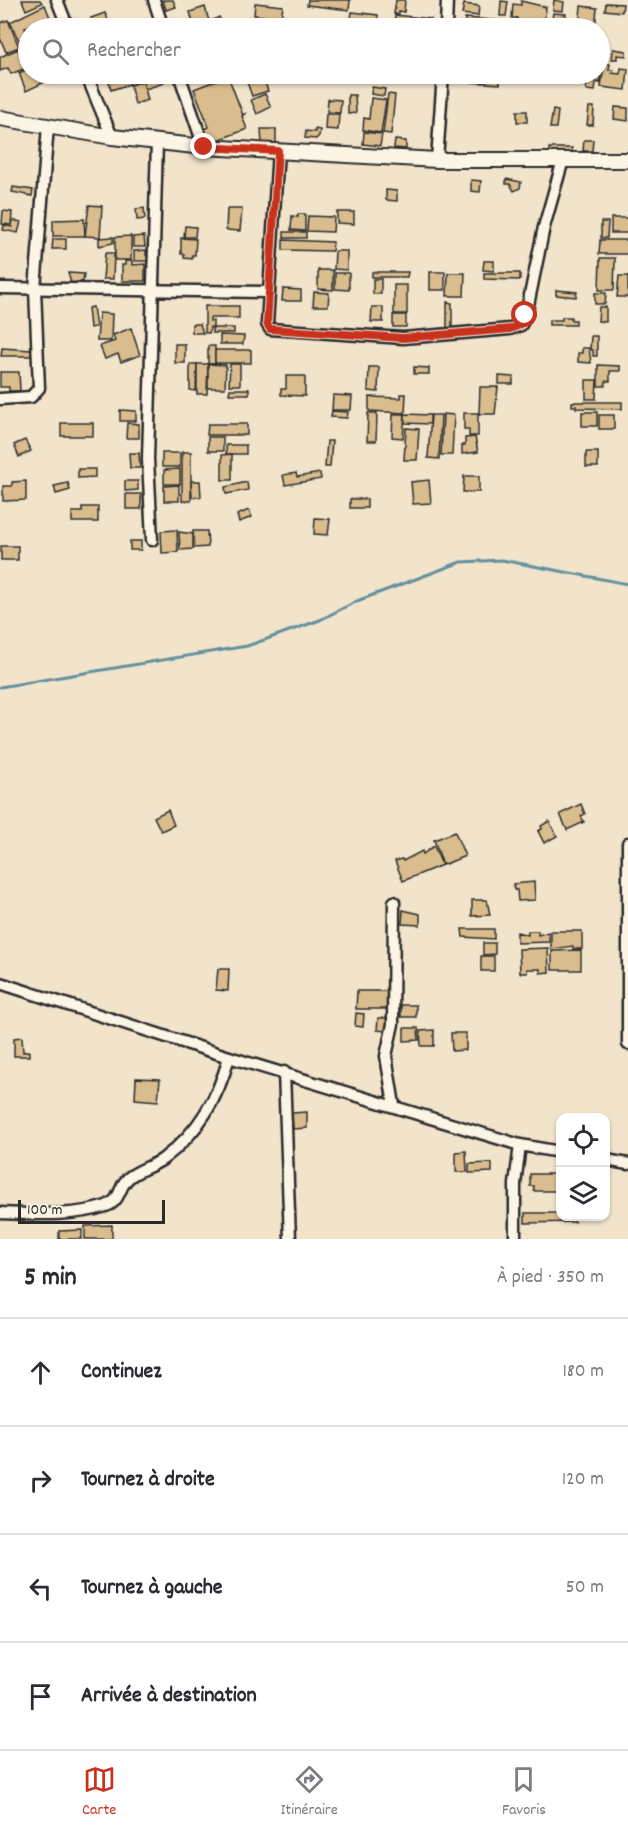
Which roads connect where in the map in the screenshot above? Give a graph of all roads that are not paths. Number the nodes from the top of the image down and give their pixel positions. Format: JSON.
{"nodes":[{"id":1,"x":57,"y":0,"type":"edge"},
{"id":2,"x":153,"y":0,"type":"edge"},
{"id":3,"x":447,"y":0,"type":"edge"},
{"id":4,"x":64,"y":18,"type":"edge"},
{"id":5,"x":159,"y":18,"type":"edge"},
{"id":6,"x":446,"y":18,"type":"edge"},
{"id":7,"x":90,"y":84,"type":"edge"},
{"id":8,"x":182,"y":84,"type":"edge"},
{"id":9,"x":442,"y":84,"type":"edge"},
{"id":10,"x":0,"y":118,"type":"edge"},
{"id":11,"x":48,"y":126,"type":"junction"},
{"id":12,"x":112,"y":137,"type":"junction"},
{"id":13,"x":157,"y":142,"type":"junction"},
{"id":14,"x":204,"y":147,"type":"junction"},
{"id":15,"x":278,"y":151,"type":"junction"},
{"id":16,"x":437,"y":160,"type":"junction"},
{"id":17,"x":563,"y":160,"type":"junction"},
{"id":18,"x":628,"y":160,"type":"edge"},
{"id":19,"x":0,"y":288,"type":"edge"},
{"id":20,"x":35,"y":289,"type":"junction"},
{"id":21,"x":154,"y":292,"type":"junction"},
{"id":22,"x":269,"y":292,"type":"junction"},
{"id":23,"x":0,"y":399,"type":"edge"},
{"id":24,"x":152,"y":540,"type":"dead end"},
{"id":25,"x":628,"y":843,"type":"edge"},
{"id":26,"x":394,"y":902,"type":"dead end"},
{"id":27,"x":0,"y":983,"type":"edge"},
{"id":28,"x":628,"y":1044,"type":"edge"},
{"id":29,"x":230,"y":1057,"type":"junction"},
{"id":30,"x":284,"y":1072,"type":"junction"},
{"id":31,"x":394,"y":1105,"type":"junction"},
{"id":32,"x":520,"y":1144,"type":"junction"},
{"id":33,"x":556,"y":1151,"type":"edge"},
{"id":34,"x":610,"y":1161,"type":"edge"},
{"id":35,"x":628,"y":1164,"type":"edge"},
{"id":36,"x":0,"y":1213,"type":"edge"},
{"id":37,"x":290,"y":1239,"type":"edge"},
{"id":38,"x":515,"y":1239,"type":"edge"}],
"edges":[{"from":1,"to":4,"type":"street"},
{"from":2,"to":5,"type":"street"},
{"from":3,"to":6,"type":"street"},
{"from":7,"to":12,"type":"street"},
{"from":8,"to":14,"type":"street"},
{"from":9,"to":16,"type":"street"},
{"from":10,"to":11,"type":"street"},
{"from":11,"to":12,"type":"street"},
{"from":11,"to":20,"type":"street"},
{"from":12,"to":13,"type":"street"},
{"from":13,"to":14,"type":"street"},
{"from":13,"to":21,"type":"street"},
{"from":14,"to":15,"type":"street"},
{"from":15,"to":16,"type":"street"},
{"from":15,"to":22,"type":"street"},
{"from":16,"to":17,"type":"street"},
{"from":17,"to":18,"type":"street"},
{"from":17,"to":22,"type":"street"},
{"from":19,"to":20,"type":"street"},
{"from":20,"to":21,"type":"street"},
{"from":20,"to":23,"type":"street"},
{"from":21,"to":22,"type":"street"},
{"from":21,"to":24,"type":"street"},
{"from":25,"to":28,"type":"street"},
{"from":26,"to":31,"type":"street"},
{"from":27,"to":29,"type":"street"},
{"from":29,"to":30,"type":"street"},
{"from":29,"to":36,"type":"street"},
{"from":30,"to":31,"type":"street"},
{"from":30,"to":37,"type":"street"},
{"from":31,"to":32,"type":"street"},
{"from":32,"to":33,"type":"street"},
{"from":32,"to":38,"type":"street"},
{"from":34,"to":35,"type":"street"}]}
